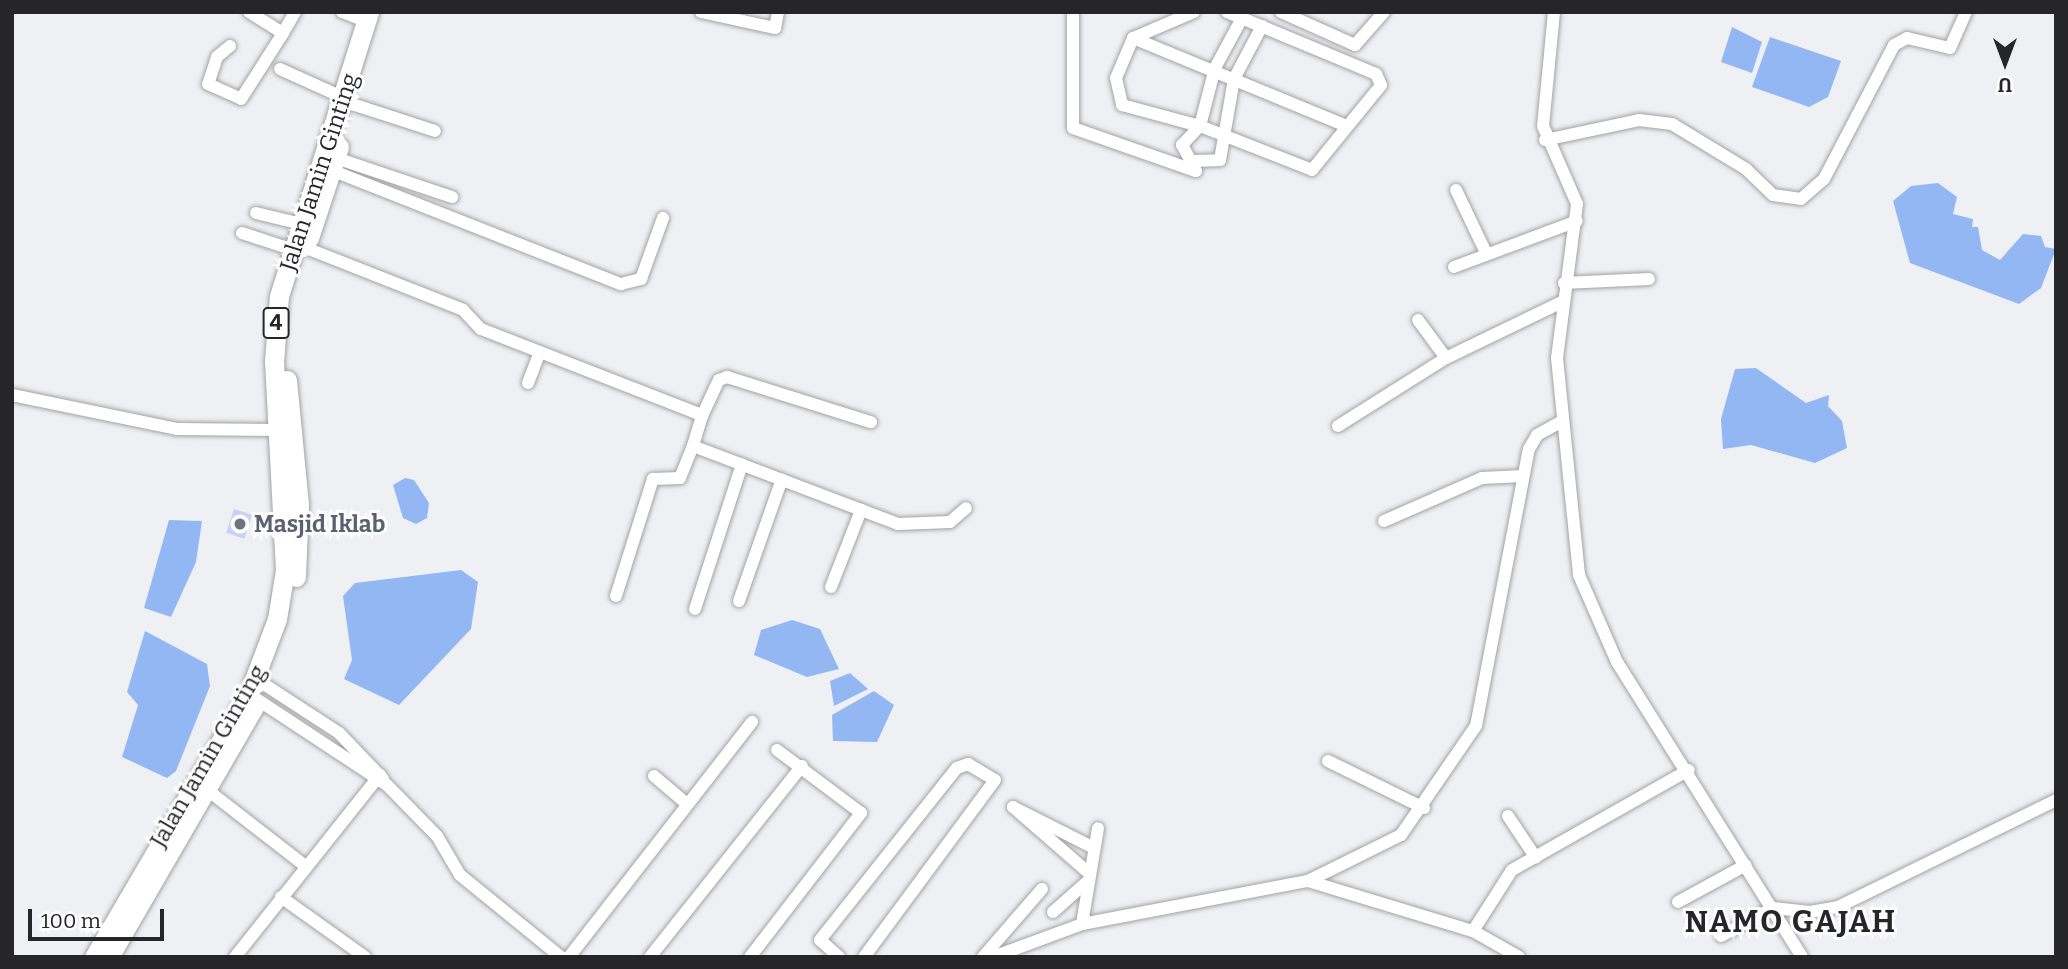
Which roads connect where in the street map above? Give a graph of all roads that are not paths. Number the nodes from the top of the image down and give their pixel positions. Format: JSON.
{"nodes":[{"id":1,"x":250,"y":12,"type":"edge"},
{"id":2,"x":295,"y":12,"type":"edge"},
{"id":3,"x":342,"y":12,"type":"edge"},
{"id":4,"x":701,"y":12,"type":"edge"},
{"id":5,"x":778,"y":12,"type":"edge"},
{"id":6,"x":1073,"y":12,"type":"edge"},
{"id":7,"x":1194,"y":12,"type":"edge"},
{"id":8,"x":1227,"y":12,"type":"edge"},
{"id":9,"x":1281,"y":12,"type":"edge"},
{"id":10,"x":1384,"y":12,"type":"edge"},
{"id":11,"x":1554,"y":12,"type":"edge"},
{"id":12,"x":1966,"y":12,"type":"edge"},
{"id":13,"x":372,"y":15,"type":"edge"},
{"id":14,"x":1242,"y":18,"type":"junction"},
{"id":15,"x":1262,"y":26,"type":"junction"},
{"id":16,"x":283,"y":33,"type":"junction"},
{"id":17,"x":1133,"y":38,"type":"junction"},
{"id":18,"x":230,"y":46,"type":"dead end"},
{"id":19,"x":1215,"y":68,"type":"junction"},
{"id":20,"x":280,"y":69,"type":"dead end"},
{"id":21,"x":1234,"y":79,"type":"junction"},
{"id":22,"x":347,"y":101,"type":"junction"},
{"id":23,"x":1200,"y":126,"type":"junction"},
{"id":24,"x":1346,"y":126,"type":"junction"},
{"id":25,"x":435,"y":131,"type":"dead end"},
{"id":26,"x":1220,"y":136,"type":"junction"},
{"id":27,"x":1545,"y":140,"type":"junction"},
{"id":28,"x":330,"y":161,"type":"junction"},
{"id":29,"x":1195,"y":161,"type":"junction"},
{"id":30,"x":1456,"y":190,"type":"dead end"},
{"id":31,"x":452,"y":197,"type":"dead end"},
{"id":32,"x":256,"y":213,"type":"dead end"},
{"id":33,"x":663,"y":218,"type":"dead end"},
{"id":34,"x":1577,"y":221,"type":"junction"},
{"id":35,"x":301,"y":224,"type":"junction"},
{"id":36,"x":242,"y":233,"type":"dead end"},
{"id":37,"x":300,"y":249,"type":"junction"},
{"id":38,"x":1486,"y":253,"type":"junction"},
{"id":39,"x":1454,"y":267,"type":"dead end"},
{"id":40,"x":1649,"y":279,"type":"dead end"},
{"id":41,"x":1564,"y":283,"type":"junction"},
{"id":42,"x":1560,"y":303,"type":"junction"},
{"id":43,"x":1418,"y":320,"type":"dead end"},
{"id":44,"x":540,"y":352,"type":"junction"},
{"id":45,"x":1446,"y":358,"type":"junction"},
{"id":46,"x":528,"y":383,"type":"dead end"},
{"id":47,"x":12,"y":395,"type":"edge"},
{"id":48,"x":702,"y":416,"type":"junction"},
{"id":49,"x":1562,"y":421,"type":"junction"},
{"id":50,"x":871,"y":422,"type":"dead end"},
{"id":51,"x":1338,"y":426,"type":"dead end"},
{"id":52,"x":277,"y":435,"type":"junction"},
{"id":53,"x":693,"y":446,"type":"junction"},
{"id":54,"x":742,"y":464,"type":"junction"},
{"id":55,"x":1522,"y":476,"type":"junction"},
{"id":56,"x":782,"y":479,"type":"junction"},
{"id":57,"x":966,"y":508,"type":"dead end"},
{"id":58,"x":861,"y":510,"type":"junction"},
{"id":59,"x":1384,"y":521,"type":"dead end"},
{"id":60,"x":831,"y":587,"type":"dead end"},
{"id":61,"x":616,"y":596,"type":"dead end"},
{"id":62,"x":738,"y":601,"type":"dead end"},
{"id":63,"x":695,"y":609,"type":"dead end"},
{"id":64,"x":257,"y":689,"type":"junction"},
{"id":65,"x":752,"y":722,"type":"dead end"},
{"id":66,"x":777,"y":750,"type":"dead end"},
{"id":67,"x":1328,"y":761,"type":"dead end"},
{"id":68,"x":802,"y":766,"type":"junction"},
{"id":69,"x":1689,"y":770,"type":"junction"},
{"id":70,"x":654,"y":776,"type":"dead end"},
{"id":71,"x":381,"y":780,"type":"junction"},
{"id":72,"x":210,"y":792,"type":"junction"},
{"id":73,"x":2056,"y":800,"type":"edge"},
{"id":74,"x":687,"y":804,"type":"junction"},
{"id":75,"x":1424,"y":808,"type":"junction"},
{"id":76,"x":1508,"y":816,"type":"dead end"},
{"id":77,"x":1098,"y":828,"type":"dead end"},
{"id":78,"x":1094,"y":848,"type":"junction"},
{"id":79,"x":1536,"y":858,"type":"junction"},
{"id":80,"x":304,"y":865,"type":"junction"},
{"id":81,"x":1746,"y":865,"type":"junction"},
{"id":82,"x":1089,"y":877,"type":"junction"},
{"id":83,"x":1308,"y":881,"type":"junction"},
{"id":84,"x":1042,"y":888,"type":"dead end"},
{"id":85,"x":281,"y":897,"type":"junction"},
{"id":86,"x":1678,"y":902,"type":"dead end"},
{"id":87,"x":1773,"y":908,"type":"junction"},
{"id":88,"x":1053,"y":912,"type":"dead end"},
{"id":89,"x":1082,"y":924,"type":"junction"},
{"id":90,"x":1473,"y":931,"type":"junction"},
{"id":91,"x":1721,"y":936,"type":"dead end"},
{"id":92,"x":348,"y":952,"type":"edge"},
{"id":93,"x":94,"y":957,"type":"edge"},
{"id":94,"x":110,"y":957,"type":"edge"},
{"id":95,"x":235,"y":957,"type":"edge"},
{"id":96,"x":365,"y":957,"type":"edge"},
{"id":97,"x":561,"y":957,"type":"edge"},
{"id":98,"x":569,"y":957,"type":"edge"},
{"id":99,"x":650,"y":957,"type":"edge"},
{"id":100,"x":750,"y":957,"type":"edge"},
{"id":101,"x":839,"y":957,"type":"edge"},
{"id":102,"x":864,"y":957,"type":"edge"},
{"id":103,"x":983,"y":957,"type":"edge"},
{"id":104,"x":993,"y":957,"type":"edge"},
{"id":105,"x":1519,"y":957,"type":"edge"},
{"id":106,"x":1802,"y":957,"type":"edge"}],
"edges":[{"from":1,"to":16,"type":"street"},
{"from":2,"to":16,"type":"street"},
{"from":3,"to":13,"type":"street"},
{"from":4,"to":5,"type":"street"},
{"from":6,"to":29,"type":"street"},
{"from":7,"to":17,"type":"street"},
{"from":8,"to":14,"type":"street"},
{"from":9,"to":10,"type":"street"},
{"from":11,"to":27,"type":"street"},
{"from":12,"to":27,"type":"street"},
{"from":13,"to":22,"type":"highway","name":"Jalan Jamin Ginting","number":"4"},
{"from":14,"to":15,"type":"street"},
{"from":14,"to":19,"type":"street"},
{"from":15,"to":21,"type":"street"},
{"from":15,"to":24,"type":"street"},
{"from":16,"to":18,"type":"street"},
{"from":17,"to":19,"type":"street"},
{"from":17,"to":23,"type":"street"},
{"from":19,"to":21,"type":"street"},
{"from":19,"to":23,"type":"street"},
{"from":20,"to":22,"type":"street"},
{"from":21,"to":24,"type":"street"},
{"from":21,"to":26,"type":"street"},
{"from":22,"to":25,"type":"street"},
{"from":22,"to":28,"type":"highway","name":"Jalan Jamin Ginting","number":"4"},
{"from":23,"to":26,"type":"street"},
{"from":23,"to":29,"type":"street"},
{"from":24,"to":26,"type":"street"},
{"from":26,"to":29,"type":"street"},
{"from":27,"to":34,"type":"street"},
{"from":28,"to":31,"type":"street"},
{"from":28,"to":33,"type":"street"},
{"from":28,"to":35,"type":"highway","name":"Jalan Jamin Ginting","number":"4"},
{"from":28,"to":37,"type":"highway","name":"Jalan Jamin Ginting","number":"4"},
{"from":30,"to":38,"type":"street"},
{"from":32,"to":35,"type":"street"},
{"from":34,"to":38,"type":"street"},
{"from":34,"to":41,"type":"street"},
{"from":35,"to":37,"type":"highway","name":"Jalan Jamin Ginting","number":"4"},
{"from":36,"to":37,"type":"street"},
{"from":37,"to":44,"type":"street"},
{"from":37,"to":52,"type":"highway","name":"Jalan Jamin Ginting","number":"4"},
{"from":37,"to":64,"type":"highway","name":"Jalan Jamin Ginting","number":"4"},
{"from":38,"to":39,"type":"street"},
{"from":40,"to":41,"type":"street"},
{"from":41,"to":42,"type":"street"},
{"from":42,"to":45,"type":"street"},
{"from":42,"to":49,"type":"street"},
{"from":43,"to":45,"type":"street"},
{"from":44,"to":46,"type":"street"},
{"from":44,"to":48,"type":"street"},
{"from":45,"to":51,"type":"street"},
{"from":47,"to":52,"type":"street"},
{"from":48,"to":50,"type":"street"},
{"from":48,"to":53,"type":"street"},
{"from":49,"to":55,"type":"street"},
{"from":49,"to":69,"type":"street"},
{"from":52,"to":64,"type":"highway","name":"Jalan Jamin Ginting","number":"4"},
{"from":53,"to":54,"type":"street"},
{"from":53,"to":61,"type":"street"},
{"from":54,"to":56,"type":"street"},
{"from":54,"to":63,"type":"street"},
{"from":55,"to":59,"type":"street"},
{"from":55,"to":75,"type":"street"},
{"from":56,"to":58,"type":"street"},
{"from":56,"to":62,"type":"street"},
{"from":57,"to":58,"type":"street"},
{"from":58,"to":60,"type":"street"},
{"from":64,"to":71,"type":"street"},
{"from":64,"to":72,"type":"highway","name":"Jalan Jamin Ginting","number":"4"},
{"from":64,"to":93,"type":"highway","name":"Jalan Jamin Ginting","number":"4"},
{"from":65,"to":74,"type":"street"},
{"from":66,"to":68,"type":"street"},
{"from":67,"to":75,"type":"street"},
{"from":68,"to":99,"type":"street"},
{"from":68,"to":100,"type":"street"},
{"from":69,"to":79,"type":"street"},
{"from":69,"to":81,"type":"street"},
{"from":70,"to":74,"type":"street"},
{"from":71,"to":80,"type":"street"},
{"from":71,"to":97,"type":"street"},
{"from":72,"to":80,"type":"street"},
{"from":72,"to":94,"type":"highway","name":"Jalan Jamin Ginting","number":"4"},
{"from":73,"to":87,"type":"street"},
{"from":74,"to":98,"type":"street"},
{"from":75,"to":83,"type":"street"},
{"from":76,"to":79,"type":"street"},
{"from":77,"to":78,"type":"street"},
{"from":78,"to":82,"type":"street"},
{"from":78,"to":82,"type":"street"},
{"from":79,"to":90,"type":"street"},
{"from":80,"to":85,"type":"street"},
{"from":81,"to":86,"type":"street"},
{"from":81,"to":87,"type":"street"},
{"from":82,"to":88,"type":"street"},
{"from":82,"to":89,"type":"street"},
{"from":83,"to":89,"type":"street"},
{"from":83,"to":90,"type":"street"},
{"from":84,"to":103,"type":"street"},
{"from":85,"to":92,"type":"street"},
{"from":85,"to":95,"type":"street"},
{"from":87,"to":91,"type":"street"},
{"from":87,"to":106,"type":"street"},
{"from":89,"to":104,"type":"street"},
{"from":90,"to":105,"type":"street"},
{"from":92,"to":96,"type":"street"},
{"from":101,"to":102,"type":"street"}]}
